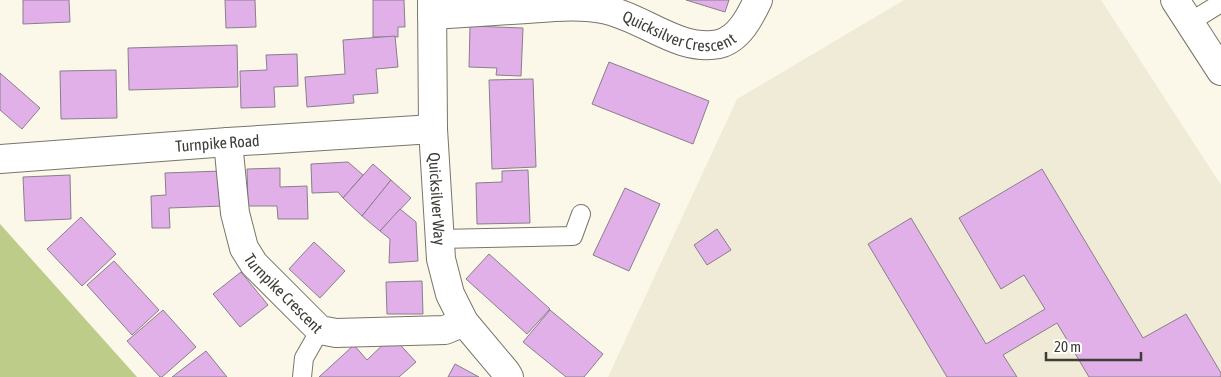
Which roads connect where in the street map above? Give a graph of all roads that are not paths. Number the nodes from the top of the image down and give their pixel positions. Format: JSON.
{"nodes":[{"id":1,"x":758,"y":0,"type":"edge"},
{"id":2,"x":1175,"y":0,"type":"edge"},
{"id":3,"x":1221,"y":2,"type":"edge"},
{"id":4,"x":432,"y":7,"type":"edge"},
{"id":5,"x":1190,"y":22,"type":"junction"},
{"id":6,"x":1221,"y":70,"type":"edge"},
{"id":7,"x":433,"y":129,"type":"junction"},
{"id":8,"x":228,"y":142,"type":"junction"},
{"id":9,"x":0,"y":158,"type":"edge"},
{"id":10,"x":580,"y":214,"type":"dead end"},
{"id":11,"x":439,"y":239,"type":"junction"},
{"id":12,"x":464,"y":322,"type":"junction"},
{"id":13,"x":320,"y":330,"type":"junction"},
{"id":14,"x":302,"y":377,"type":"edge"},
{"id":15,"x":509,"y":377,"type":"edge"}],
"edges":[{"from":1,"to":4,"type":"street","name":"Quicksilver Crescent"},
{"from":2,"to":5,"type":"street"},
{"from":3,"to":5,"type":"lane"},
{"from":4,"to":7,"type":"street","name":"Quicksilver Way"},
{"from":5,"to":6,"type":"street"},
{"from":7,"to":8,"type":"street","name":"Turnpike Road"},
{"from":7,"to":11,"type":"street","name":"Quicksilver Way"},
{"from":8,"to":9,"type":"street","name":"Turnpike Road"},
{"from":8,"to":13,"type":"street","name":"Turnpike Crescent"},
{"from":10,"to":11,"type":"lane"},
{"from":11,"to":12,"type":"street","name":"Quicksilver Way"},
{"from":12,"to":13,"type":"street","name":"Turnpike Crescent"},
{"from":12,"to":15,"type":"street","name":"Quicksilver Way"},
{"from":13,"to":14,"type":"lane"}]}
